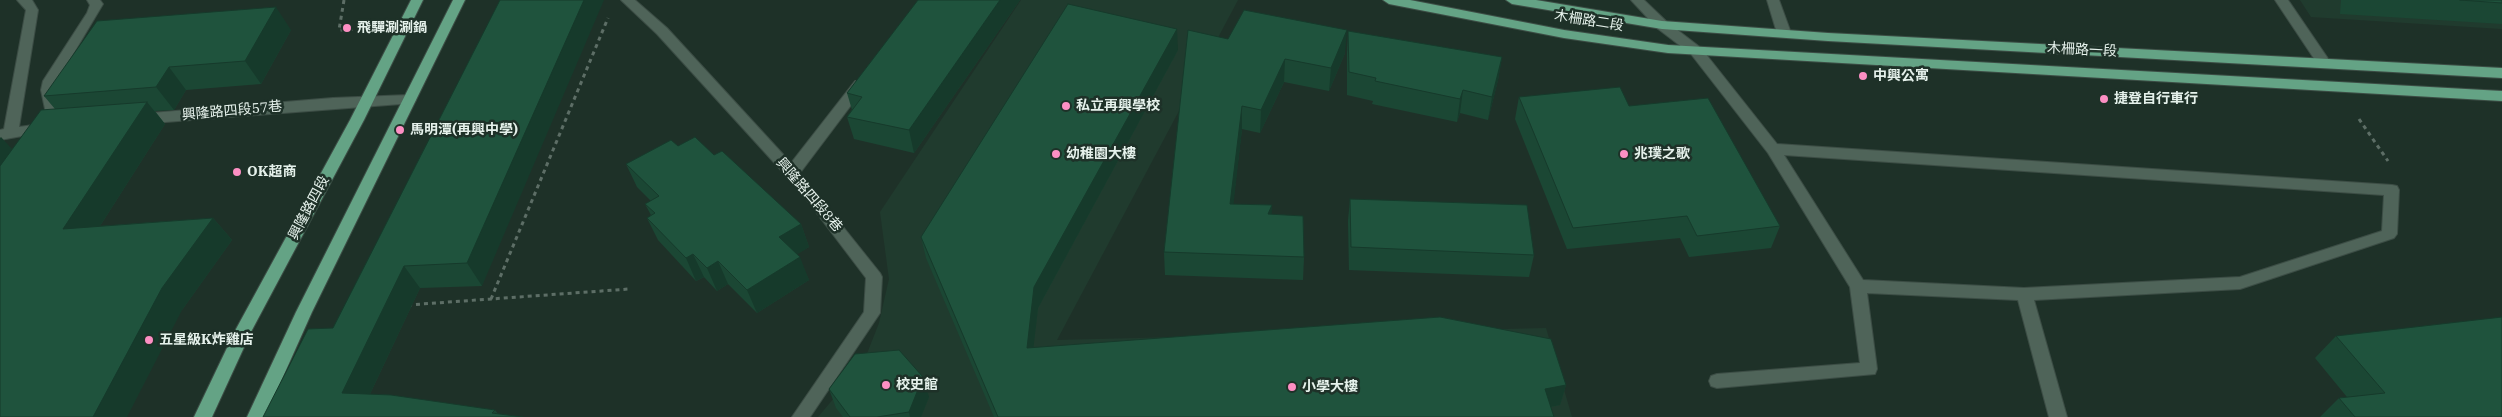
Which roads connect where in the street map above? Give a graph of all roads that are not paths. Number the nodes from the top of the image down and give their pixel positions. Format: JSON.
{"nodes":[{"id":1,"x":23,"y":0,"type":"edge"},
{"id":2,"x":93,"y":0,"type":"edge"},
{"id":3,"x":418,"y":0,"type":"edge"},
{"id":4,"x":459,"y":0,"type":"edge"},
{"id":5,"x":627,"y":0,"type":"edge"},
{"id":6,"x":1389,"y":0,"type":"edge"},
{"id":7,"x":1512,"y":0,"type":"edge"},
{"id":8,"x":1637,"y":0,"type":"edge"},
{"id":9,"x":1773,"y":0,"type":"edge"},
{"id":10,"x":2281,"y":0,"type":"edge"},
{"id":11,"x":1662,"y":25,"type":"junction"},
{"id":12,"x":1784,"y":33,"type":"junction"},
{"id":13,"x":1696,"y":51,"type":"junction"},
{"id":14,"x":2324,"y":63,"type":"junction"},
{"id":15,"x":870,"y":71,"type":"edge"},
{"id":16,"x":2502,"y":72,"type":"edge"},
{"id":17,"x":2502,"y":96,"type":"edge"},
{"id":18,"x":409,"y":100,"type":"junction"},
{"id":19,"x":365,"y":103,"type":"junction"},
{"id":20,"x":125,"y":120,"type":"edge"},
{"id":21,"x":61,"y":125,"type":"junction"},
{"id":22,"x":6,"y":133,"type":"edge"},
{"id":23,"x":45,"y":141,"type":"edge"},
{"id":24,"x":1773,"y":148,"type":"junction"},
{"id":25,"x":791,"y":174,"type":"junction"},
{"id":26,"x":1858,"y":286,"type":"junction"},
{"id":27,"x":2024,"y":294,"type":"junction"},
{"id":28,"x":1717,"y":381,"type":"dead end"},
{"id":29,"x":203,"y":417,"type":"edge"},
{"id":30,"x":256,"y":417,"type":"edge"},
{"id":31,"x":801,"y":417,"type":"edge"},
{"id":32,"x":2058,"y":417,"type":"edge"}],
"edges":[{"from":1,"to":22,"type":"street"},
{"from":2,"to":21,"type":"street"},
{"from":3,"to":19,"type":"main road","name":"興隆路四段"},
{"from":4,"to":18,"type":"main road"},
{"from":5,"to":25,"type":"street","name":"興隆路四段8巷"},
{"from":6,"to":13,"type":"main road","name":"木柵路二段"},
{"from":7,"to":11,"type":"main road","name":"木柵路二段"},
{"from":8,"to":11,"type":"street"},
{"from":9,"to":12,"type":"street"},
{"from":10,"to":14,"type":"street"},
{"from":11,"to":12,"type":"main road","name":"木柵路一段"},
{"from":11,"to":13,"type":"street"},
{"from":12,"to":14,"type":"main road","name":"木柵路一段"},
{"from":13,"to":17,"type":"main road","name":"木柵路一段"},
{"from":13,"to":24,"type":"street"},
{"from":14,"to":16,"type":"main road","name":"木柵路一段"},
{"from":15,"to":25,"type":"street"},
{"from":18,"to":19,"type":"street","name":"興隆路四段57巷"},
{"from":18,"to":30,"type":"main road"},
{"from":19,"to":20,"type":"street","name":"興隆路四段57巷"},
{"from":19,"to":29,"type":"main road","name":"興隆路四段"},
{"from":21,"to":22,"type":"street"},
{"from":21,"to":23,"type":"street"},
{"from":24,"to":26,"type":"street"},
{"from":24,"to":27,"type":"street"},
{"from":25,"to":31,"type":"street","name":"興隆路四段8巷"},
{"from":26,"to":27,"type":"street"},
{"from":26,"to":28,"type":"street"},
{"from":27,"to":32,"type":"street"}]}
